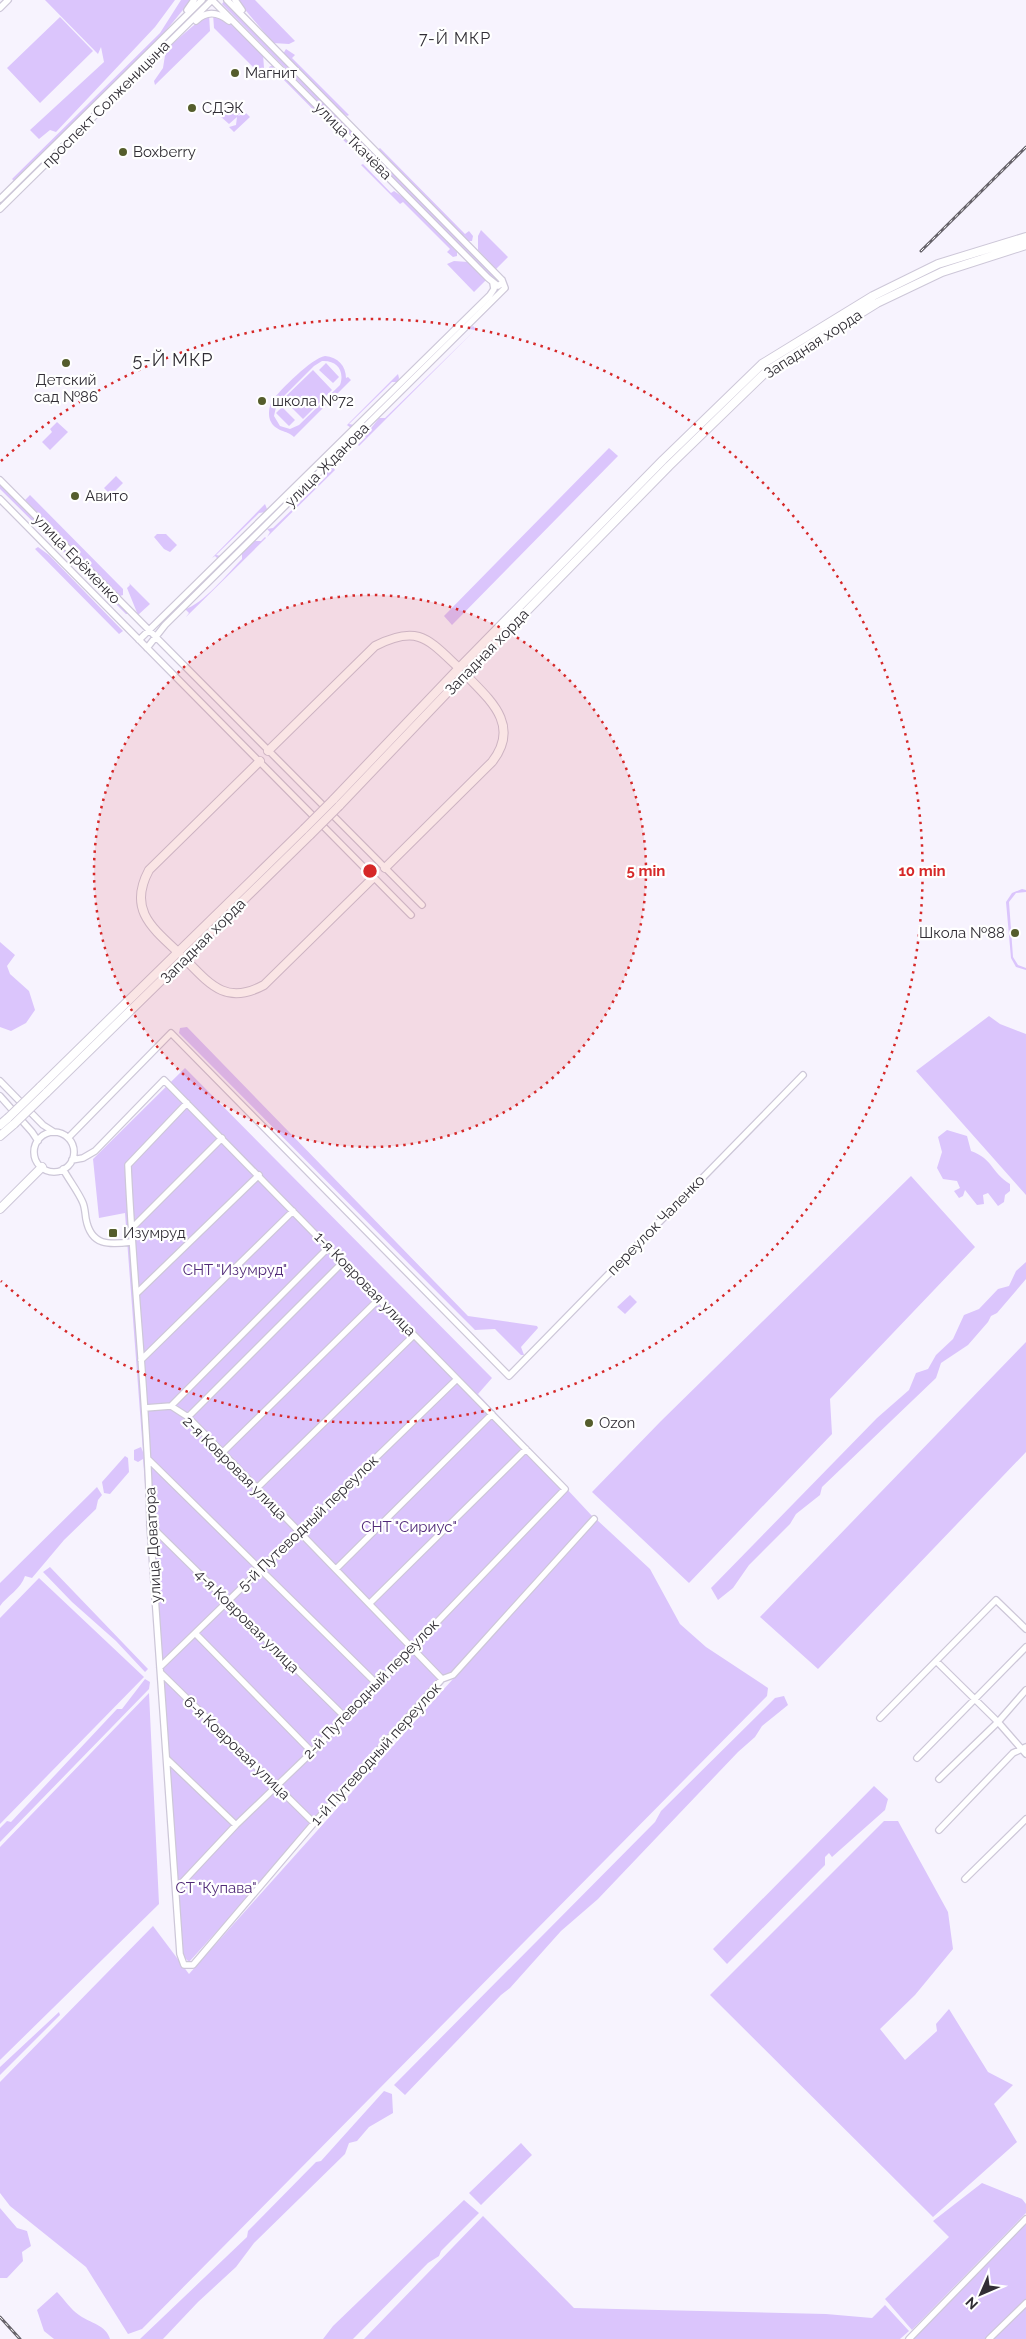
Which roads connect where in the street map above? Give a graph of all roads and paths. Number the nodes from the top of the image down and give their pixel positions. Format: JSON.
{"nodes":[{"id":1,"x":8,"y":0,"type":"edge"},
{"id":2,"x":194,"y":0,"type":"edge"},
{"id":3,"x":202,"y":0,"type":"edge"},
{"id":4,"x":212,"y":0,"type":"edge"},
{"id":5,"x":227,"y":0,"type":"edge"},
{"id":6,"x":235,"y":0,"type":"edge"},
{"id":7,"x":0,"y":8,"type":"edge"},
{"id":8,"x":254,"y":28,"type":"junction"},
{"id":9,"x":247,"y":34,"type":"junction"},
{"id":10,"x":170,"y":37,"type":"junction"},
{"id":11,"x":0,"y":199,"type":"edge"},
{"id":12,"x":0,"y":208,"type":"edge"},
{"id":13,"x":1026,"y":237,"type":"edge"},
{"id":14,"x":1026,"y":245,"type":"edge"},
{"id":15,"x":504,"y":281,"type":"junction"},
{"id":16,"x":493,"y":283,"type":"junction"},
{"id":17,"x":0,"y":480,"type":"edge"},
{"id":18,"x":0,"y":500,"type":"edge"},
{"id":19,"x":129,"y":611,"type":"junction"},
{"id":20,"x":120,"y":621,"type":"junction"},
{"id":21,"x":148,"y":631,"type":"junction"},
{"id":22,"x":155,"y":638,"type":"junction"},
{"id":23,"x":139,"y":640,"type":"junction"},
{"id":24,"x":147,"y":648,"type":"junction"},
{"id":25,"x":462,"y":671,"type":"junction"},
{"id":26,"x":268,"y":751,"type":"junction"},
{"id":27,"x":260,"y":761,"type":"junction"},
{"id":28,"x":385,"y":868,"type":"junction"},
{"id":29,"x":373,"y":878,"type":"junction"},
{"id":30,"x":422,"y":906,"type":"dead end"},
{"id":31,"x":411,"y":915,"type":"dead end"},
{"id":32,"x":182,"y":956,"type":"junction"},
{"id":33,"x":803,"y":1074,"type":"dead end"},
{"id":34,"x":0,"y":1081,"type":"edge"},
{"id":35,"x":0,"y":1096,"type":"edge"},
{"id":36,"x":187,"y":1103,"type":"junction"},
{"id":37,"x":11,"y":1121,"type":"junction"},
{"id":38,"x":0,"y":1125,"type":"edge"},
{"id":39,"x":54,"y":1132,"type":"junction"},
{"id":40,"x":0,"y":1136,"type":"edge"},
{"id":41,"x":68,"y":1138,"type":"junction"},
{"id":42,"x":222,"y":1138,"type":"junction"},
{"id":43,"x":38,"y":1141,"type":"junction"},
{"id":44,"x":72,"y":1160,"type":"junction"},
{"id":45,"x":42,"y":1167,"type":"junction"},
{"id":46,"x":63,"y":1169,"type":"junction"},
{"id":47,"x":259,"y":1175,"type":"junction"},
{"id":48,"x":0,"y":1209,"type":"edge"},
{"id":49,"x":293,"y":1211,"type":"junction"},
{"id":50,"x":131,"y":1229,"type":"junction"},
{"id":51,"x":131,"y":1242,"type":"junction"},
{"id":52,"x":328,"y":1248,"type":"junction"},
{"id":53,"x":342,"y":1263,"type":"junction"},
{"id":54,"x":137,"y":1293,"type":"junction"},
{"id":55,"x":379,"y":1299,"type":"junction"},
{"id":56,"x":414,"y":1335,"type":"junction"},
{"id":57,"x":141,"y":1360,"type":"junction"},
{"id":58,"x":457,"y":1379,"type":"junction"},
{"id":59,"x":171,"y":1406,"type":"junction"},
{"id":60,"x":145,"y":1408,"type":"junction"},
{"id":61,"x":492,"y":1414,"type":"junction"},
{"id":62,"x":188,"y":1417,"type":"junction"},
{"id":63,"x":526,"y":1449,"type":"junction"},
{"id":64,"x":222,"y":1453,"type":"junction"},
{"id":65,"x":149,"y":1460,"type":"junction"},
{"id":66,"x":565,"y":1488,"type":"joint"},
{"id":67,"x":256,"y":1489,"type":"junction"},
{"id":68,"x":594,"y":1519,"type":"dead end"},
{"id":69,"x":150,"y":1525,"type":"junction"},
{"id":70,"x":299,"y":1532,"type":"junction"},
{"id":71,"x":261,"y":1568,"type":"junction"},
{"id":72,"x":336,"y":1569,"type":"junction"},
{"id":73,"x":227,"y":1602,"type":"junction"},
{"id":74,"x":370,"y":1603,"type":"junction"},
{"id":75,"x":1026,"y":1629,"type":"edge"},
{"id":76,"x":195,"y":1633,"type":"junction"},
{"id":77,"x":411,"y":1646,"type":"junction"},
{"id":78,"x":1026,"y":1647,"type":"edge"},
{"id":79,"x":936,"y":1661,"type":"junction"},
{"id":80,"x":161,"y":1670,"type":"junction"},
{"id":81,"x":442,"y":1679,"type":"junction"},
{"id":82,"x":376,"y":1683,"type":"junction"},
{"id":83,"x":1026,"y":1690,"type":"edge"},
{"id":84,"x":975,"y":1699,"type":"junction"},
{"id":85,"x":345,"y":1717,"type":"junction"},
{"id":86,"x":880,"y":1718,"type":"dead end"},
{"id":87,"x":998,"y":1722,"type":"junction"},
{"id":88,"x":1025,"y":1750,"type":"edge"},
{"id":89,"x":312,"y":1752,"type":"junction"},
{"id":90,"x":917,"y":1758,"type":"dead end"},
{"id":91,"x":167,"y":1759,"type":"junction"},
{"id":92,"x":938,"y":1779,"type":"dead end"},
{"id":93,"x":276,"y":1786,"type":"junction"},
{"id":94,"x":1026,"y":1819,"type":"edge"},
{"id":95,"x":314,"y":1823,"type":"junction"},
{"id":96,"x":236,"y":1826,"type":"junction"},
{"id":97,"x":939,"y":1830,"type":"dead end"},
{"id":98,"x":965,"y":1879,"type":"dead end"},
{"id":99,"x":176,"y":1889,"type":"junction"},
{"id":100,"x":182,"y":1962,"type":"joint"},
{"id":101,"x":1026,"y":2219,"type":"edge"},
{"id":102,"x":1026,"y":2303,"type":"edge"},
{"id":103,"x":909,"y":2339,"type":"edge"},
{"id":104,"x":989,"y":2339,"type":"edge"}],
"edges":[{"from":1,"to":7,"type":"street"},
{"from":2,"to":10,"type":"street"},
{"from":3,"to":10,"type":"street","name":"проспект Солженицына"},
{"from":4,"to":9,"type":"street","name":"улица Ткачёва"},
{"from":4,"to":10,"type":"street","name":"проспект Солженицына"},
{"from":5,"to":8,"type":"street","name":"улица Ткачёва"},
{"from":6,"to":8,"type":"street"},
{"from":8,"to":15,"type":"street","name":"улица Ткачёва"},
{"from":9,"to":10,"type":"street"},
{"from":9,"to":16,"type":"street","name":"улица Ткачёва"},
{"from":10,"to":11,"type":"street","name":"проспект Солженицына"},
{"from":10,"to":12,"type":"street","name":"проспект Солженицына"},
{"from":13,"to":25,"type":"highway","name":"Западная хорда"},
{"from":14,"to":25,"type":"highway","name":"Западная хорда"},
{"from":15,"to":16,"type":"street"},
{"from":15,"to":22,"type":"street","name":"улица Жданова"},
{"from":16,"to":21,"type":"street","name":"улица Жданова"},
{"from":17,"to":19,"type":"street","name":"улица Ерёменко"},
{"from":18,"to":20,"type":"street","name":"улица Ерёменко"},
{"from":19,"to":20,"type":"street"},
{"from":19,"to":21,"type":"street","name":"улица Ерёменко"},
{"from":20,"to":23,"type":"street","name":"улица Ерёменко"},
{"from":21,"to":22,"type":"street","name":"улица Ерёменко"},
{"from":21,"to":23,"type":"street","name":"улица Жданова"},
{"from":22,"to":24,"type":"street","name":"улица Жданова"},
{"from":22,"to":26,"type":"street","name":"улица Ерёменко"},
{"from":23,"to":24,"type":"street","name":"улица Ерёменко"},
{"from":24,"to":27,"type":"street","name":"улица Ерёменко"},
{"from":25,"to":26,"type":"highway"},
{"from":25,"to":28,"type":"highway"},
{"from":25,"to":32,"type":"highway","name":"Западная хорда","bridge":true},
{"from":26,"to":28,"type":"street","name":"улица Ерёменко"},
{"from":27,"to":29,"type":"street","name":"улица Ерёменко"},
{"from":27,"to":32,"type":"highway"},
{"from":28,"to":30,"type":"street","name":"улица Ерёменко"},
{"from":29,"to":31,"type":"street","name":"улица Ерёменко"},
{"from":29,"to":32,"type":"highway"},
{"from":32,"to":37,"type":"highway","name":"Западная хорда","bridge":true},
{"from":33,"to":41,"type":"street","name":"переулок Чаленко"},
{"from":34,"to":39,"type":"street"},
{"from":35,"to":43,"type":"street"},
{"from":36,"to":42,"type":"street","name":"1-я Ковровая улица"},
{"from":36,"to":44,"type":"street","name":"1-я Ковровая улица"},
{"from":36,"to":50,"type":"street","name":"улица Доватора"},
{"from":37,"to":38,"type":"highway","name":"Западная хорда"},
{"from":37,"to":40,"type":"highway","name":"Западная хорда"},
{"from":39,"to":41,"type":"street"},
{"from":39,"to":43,"type":"street"},
{"from":41,"to":44,"type":"street"},
{"from":42,"to":47,"type":"street","name":"1-я Ковровая улица"},
{"from":42,"to":50,"type":"street"},
{"from":43,"to":45,"type":"street"},
{"from":44,"to":46,"type":"street"},
{"from":45,"to":46,"type":"street"},
{"from":45,"to":48,"type":"highway"},
{"from":46,"to":51,"type":"street"},
{"from":47,"to":49,"type":"street","name":"1-я Ковровая улица"},
{"from":47,"to":54,"type":"street"},
{"from":49,"to":52,"type":"street","name":"1-я Ковровая улица"},
{"from":49,"to":57,"type":"street"},
{"from":50,"to":51,"type":"street","name":"улица Доватора"},
{"from":51,"to":54,"type":"street","name":"улица Доватора"},
{"from":52,"to":53,"type":"street","name":"1-я Ковровая улица"},
{"from":52,"to":59,"type":"street"},
{"from":53,"to":55,"type":"street","name":"1-я Ковровая улица"},
{"from":53,"to":62,"type":"street"},
{"from":54,"to":57,"type":"street","name":"улица Доватора"},
{"from":55,"to":56,"type":"street","name":"1-я Ковровая улица"},
{"from":55,"to":64,"type":"street"},
{"from":56,"to":58,"type":"street","name":"1-я Ковровая улица"},
{"from":56,"to":67,"type":"street"},
{"from":57,"to":60,"type":"street","name":"улица Доватора"},
{"from":58,"to":61,"type":"street","name":"1-я Ковровая улица"},
{"from":58,"to":70,"type":"street","name":"5-й Путеводный переулок"},
{"from":59,"to":60,"type":"street","name":"2-я Ковровая улица"},
{"from":59,"to":62,"type":"street","name":"2-я Ковровая улица"},
{"from":60,"to":65,"type":"street","name":"улица Доватора"},
{"from":61,"to":63,"type":"street","name":"1-я Ковровая улица"},
{"from":61,"to":72,"type":"street"},
{"from":62,"to":64,"type":"street","name":"2-я Ковровая улица"},
{"from":63,"to":66,"type":"street","name":"1-я Ковровая улица"},
{"from":63,"to":74,"type":"street"},
{"from":64,"to":67,"type":"street","name":"2-я Ковровая улица"},
{"from":65,"to":69,"type":"street","name":"улица Доватора"},
{"from":65,"to":71,"type":"street"},
{"from":66,"to":77,"type":"street","name":"2-й Путеводный переулок"},
{"from":67,"to":70,"type":"street","name":"2-я Ковровая улица"},
{"from":68,"to":81,"type":"street","name":"1-й Путеводный переулок"},
{"from":69,"to":73,"type":"street","name":"4-я Ковровая улица"},
{"from":69,"to":80,"type":"street","name":"улица Доватора"},
{"from":70,"to":71,"type":"street","name":"5-й Путеводный переулок"},
{"from":70,"to":72,"type":"street","name":"2-я Ковровая улица"},
{"from":71,"to":73,"type":"street","name":"5-й Путеводный переулок"},
{"from":71,"to":82,"type":"street"},
{"from":72,"to":74,"type":"street","name":"2-я Ковровая улица"},
{"from":73,"to":76,"type":"street","name":"5-й Путеводный переулок"},
{"from":73,"to":85,"type":"street","name":"4-я Ковровая улица"},
{"from":74,"to":77,"type":"street","name":"2-я Ковровая улица"},
{"from":75,"to":79,"type":"street"},
{"from":76,"to":80,"type":"street","name":"5-й Путеводный переулок"},
{"from":76,"to":89,"type":"street"},
{"from":77,"to":81,"type":"street","name":"2-я Ковровая улица"},
{"from":77,"to":82,"type":"street","name":"2-й Путеводный переулок"},
{"from":78,"to":84,"type":"street"},
{"from":79,"to":84,"type":"street"},
{"from":79,"to":86,"type":"street"},
{"from":80,"to":91,"type":"street","name":"улица Доватора"},
{"from":80,"to":93,"type":"street","name":"6-я Ковровая улица"},
{"from":81,"to":95,"type":"street","name":"1-й Путеводный переулок"},
{"from":82,"to":85,"type":"street","name":"2-й Путеводный переулок"},
{"from":83,"to":87,"type":"street"},
{"from":84,"to":87,"type":"street"},
{"from":84,"to":90,"type":"street"},
{"from":85,"to":89,"type":"street","name":"2-й Путеводный переулок"},
{"from":87,"to":88,"type":"street"},
{"from":87,"to":92,"type":"street"},
{"from":88,"to":97,"type":"street"},
{"from":89,"to":93,"type":"street","name":"2-й Путеводный переулок"},
{"from":91,"to":96,"type":"street"},
{"from":91,"to":99,"type":"street","name":"улица Доватора"},
{"from":93,"to":95,"type":"street","name":"6-я Ковровая улица"},
{"from":93,"to":96,"type":"street","name":"2-й Путеводный переулок"},
{"from":94,"to":98,"type":"street"},
{"from":95,"to":100,"type":"street","name":"1-й Путеводный переулок"},
{"from":96,"to":99,"type":"street","name":"2-й Путеводный переулок"},
{"from":99,"to":100,"type":"street","name":"улица Доватора"},
{"from":101,"to":103,"type":"street"},
{"from":102,"to":104,"type":"street"}]}
